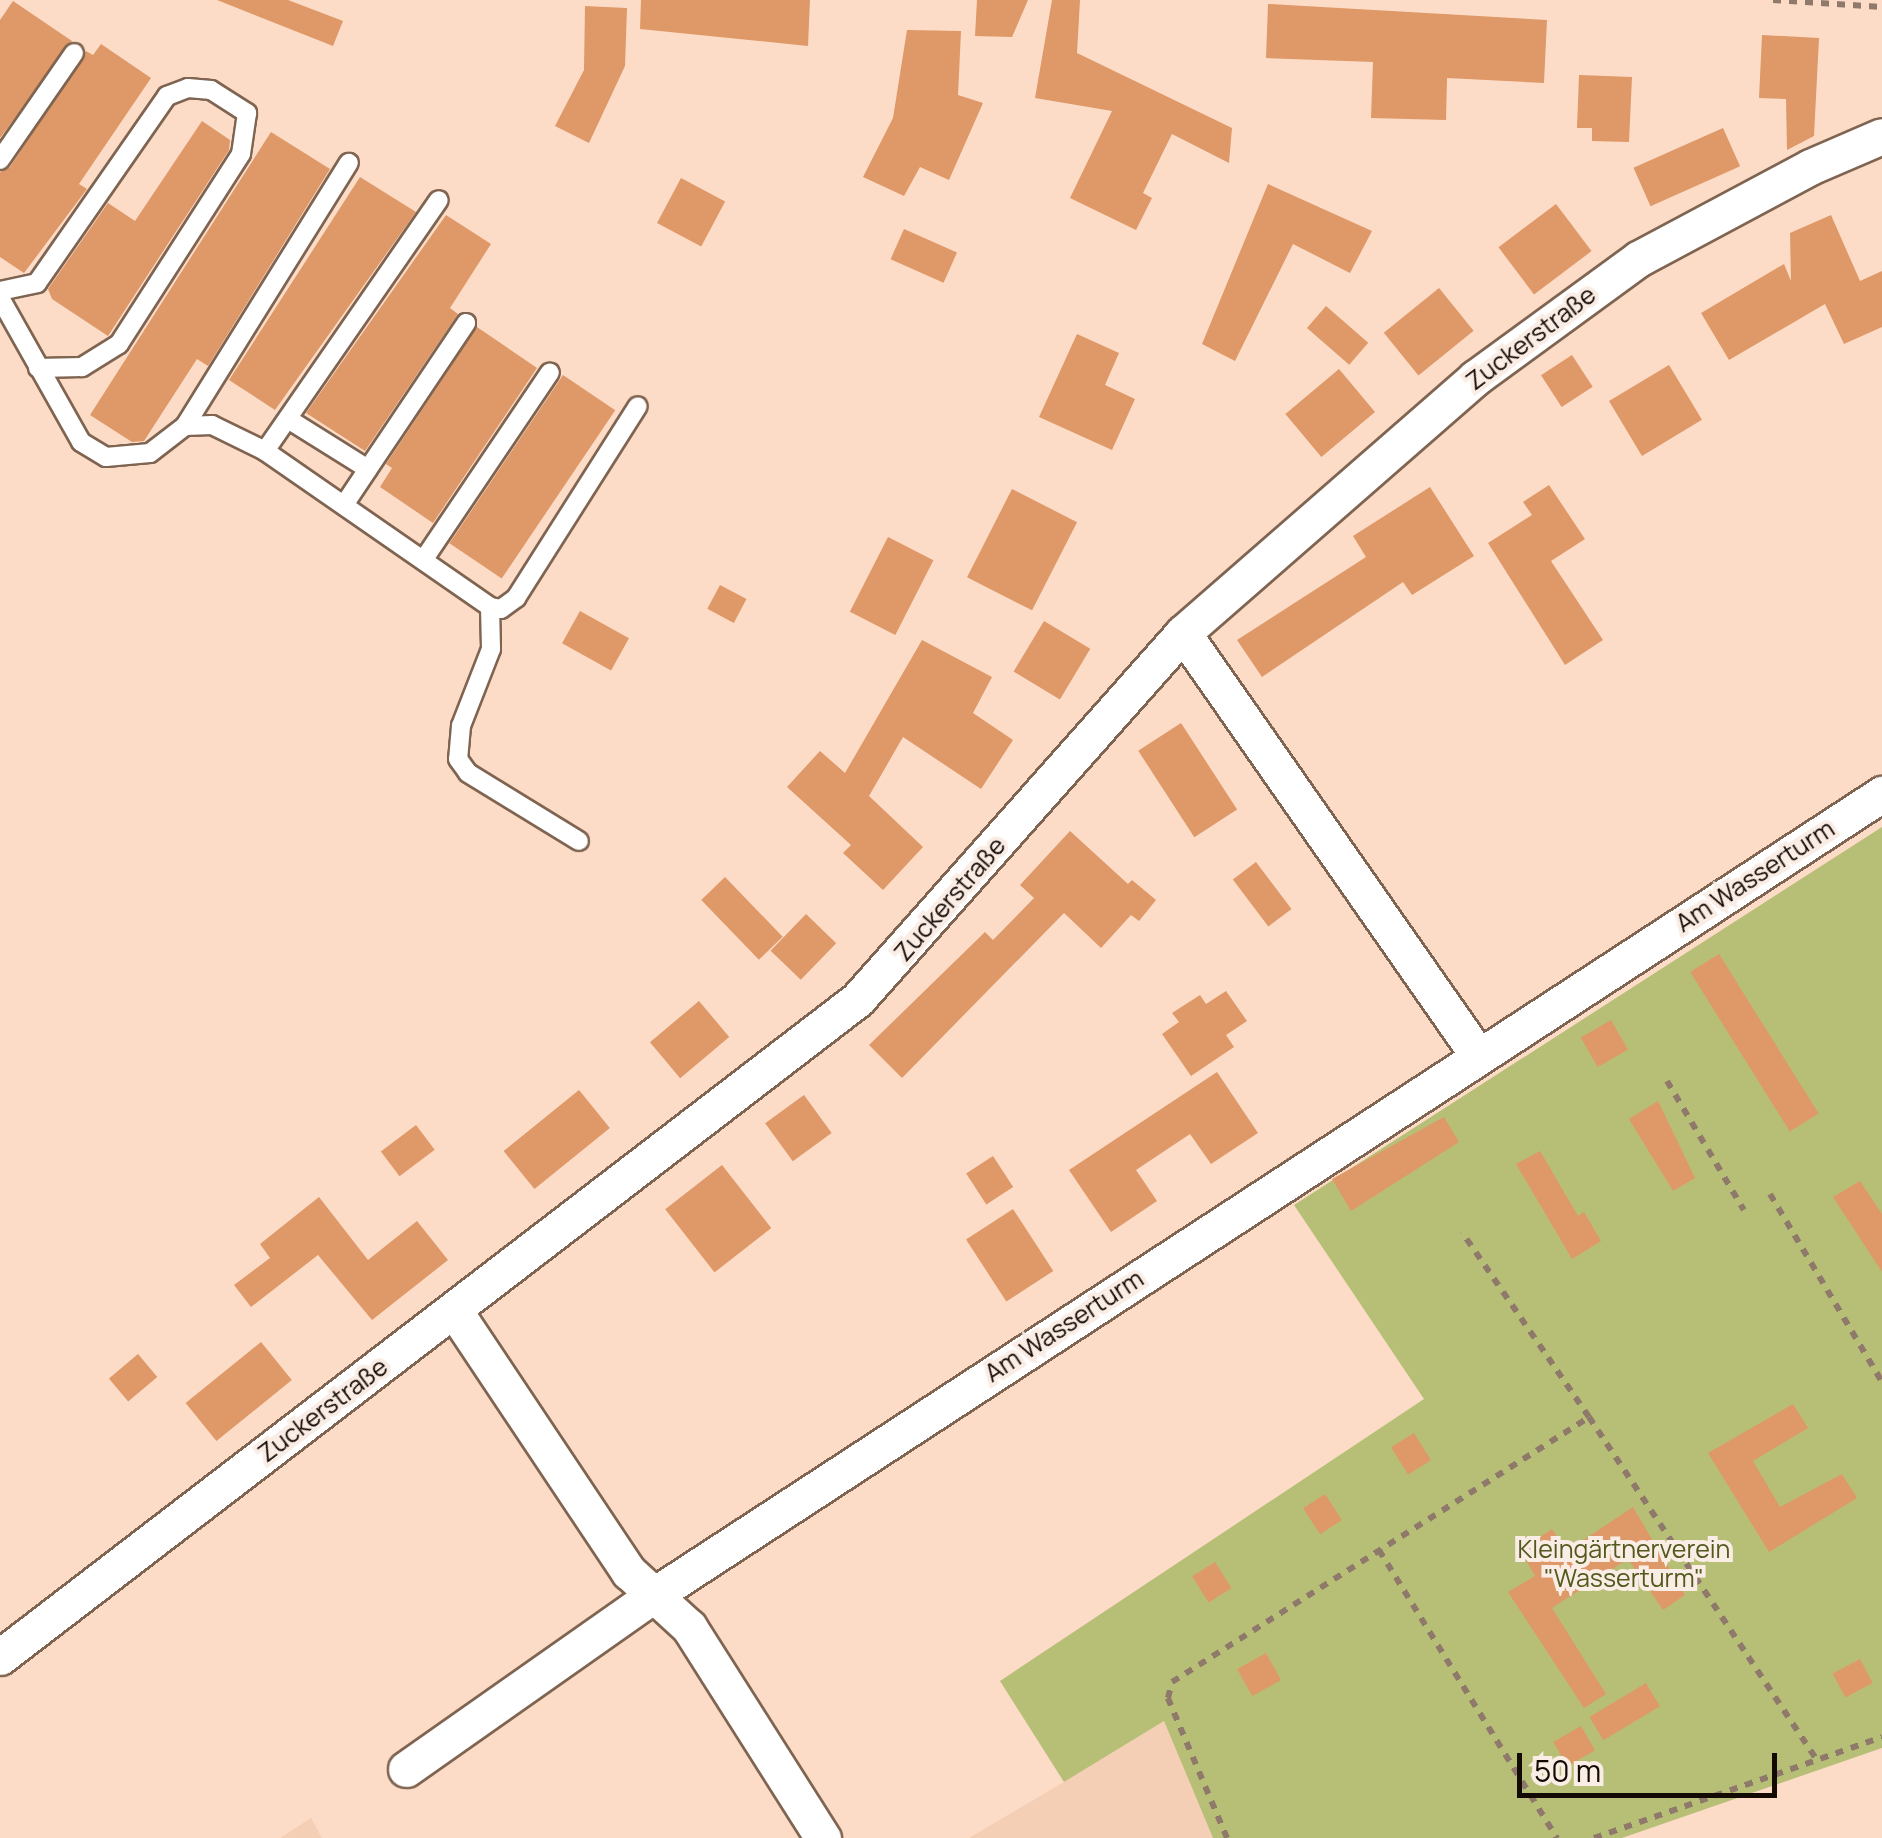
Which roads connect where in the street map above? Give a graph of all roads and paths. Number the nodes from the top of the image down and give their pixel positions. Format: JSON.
{"nodes":[{"id":1,"x":1773,"y":0,"type":"edge"},
{"id":2,"x":1882,"y":7,"type":"edge"},
{"id":3,"x":74,"y":54,"type":"dead end"},
{"id":4,"x":1882,"y":136,"type":"edge"},
{"id":5,"x":0,"y":160,"type":"edge"},
{"id":6,"x":349,"y":164,"type":"dead end"},
{"id":7,"x":439,"y":200,"type":"dead end"},
{"id":8,"x":0,"y":294,"type":"edge"},
{"id":9,"x":466,"y":323,"type":"dead end"},
{"id":10,"x":38,"y":368,"type":"junction"},
{"id":11,"x":550,"y":372,"type":"dead end"},
{"id":12,"x":638,"y":406,"type":"dead end"},
{"id":13,"x":288,"y":418,"type":"junction"},
{"id":14,"x":185,"y":426,"type":"junction"},
{"id":15,"x":264,"y":451,"type":"junction"},
{"id":16,"x":368,"y":469,"type":"junction"},
{"id":17,"x":344,"y":505,"type":"junction"},
{"id":18,"x":424,"y":558,"type":"junction"},
{"id":19,"x":490,"y":606,"type":"junction"},
{"id":20,"x":1183,"y":633,"type":"junction"},
{"id":21,"x":1882,"y":794,"type":"edge"},
{"id":22,"x":579,"y":841,"type":"dead end"},
{"id":23,"x":1477,"y":1054,"type":"junction"},
{"id":24,"x":1667,"y":1081,"type":"dead end"},
{"id":25,"x":1770,"y":1194,"type":"dead end"},
{"id":26,"x":1744,"y":1210,"type":"dead end"},
{"id":27,"x":1462,"y":1232,"type":"dead end"},
{"id":28,"x":454,"y":1310,"type":"junction"},
{"id":29,"x":1882,"y":1382,"type":"edge"},
{"id":30,"x":1589,"y":1416,"type":"junction"},
{"id":31,"x":1380,"y":1550,"type":"junction"},
{"id":32,"x":652,"y":1597,"type":"junction"},
{"id":33,"x":0,"y":1657,"type":"edge"},
{"id":34,"x":1882,"y":1737,"type":"edge"},
{"id":35,"x":1816,"y":1760,"type":"junction"},
{"id":36,"x":406,"y":1769,"type":"dead end"},
{"id":37,"x":823,"y":1838,"type":"edge"},
{"id":38,"x":1226,"y":1838,"type":"edge"},
{"id":39,"x":1557,"y":1838,"type":"edge"},
{"id":40,"x":1594,"y":1838,"type":"edge"}],
"edges":[{"from":1,"to":2,"type":"path"},
{"from":3,"to":5,"type":"lane"},
{"from":4,"to":20,"type":"street","name":"Zuckerstraße"},
{"from":6,"to":14,"type":"lane"},
{"from":7,"to":13,"type":"lane"},
{"from":8,"to":10,"type":"lane"},
{"from":8,"to":10,"type":"lane"},
{"from":9,"to":16,"type":"lane"},
{"from":10,"to":14,"type":"lane"},
{"from":11,"to":18,"type":"lane"},
{"from":12,"to":19,"type":"lane"},
{"from":13,"to":15,"type":"lane"},
{"from":13,"to":16,"type":"lane"},
{"from":14,"to":15,"type":"lane"},
{"from":15,"to":17,"type":"lane"},
{"from":16,"to":17,"type":"lane"},
{"from":17,"to":18,"type":"lane"},
{"from":18,"to":19,"type":"lane"},
{"from":19,"to":22,"type":"lane"},
{"from":20,"to":23,"type":"street"},
{"from":20,"to":28,"type":"street","name":"Zuckerstraße"},
{"from":21,"to":23,"type":"street","name":"Am Wasserturm"},
{"from":23,"to":32,"type":"street","name":"Am Wasserturm"},
{"from":24,"to":26,"type":"path"},
{"from":25,"to":29,"type":"path"},
{"from":27,"to":30,"type":"path"},
{"from":28,"to":32,"type":"street"},
{"from":28,"to":33,"type":"street","name":"Zuckerstraße"},
{"from":30,"to":31,"type":"path"},
{"from":30,"to":35,"type":"path"},
{"from":31,"to":38,"type":"path"},
{"from":31,"to":39,"type":"path"},
{"from":32,"to":36,"type":"street","name":"Am Wasserturm"},
{"from":32,"to":37,"type":"street"},
{"from":34,"to":35,"type":"path"},
{"from":35,"to":40,"type":"path"}]}
